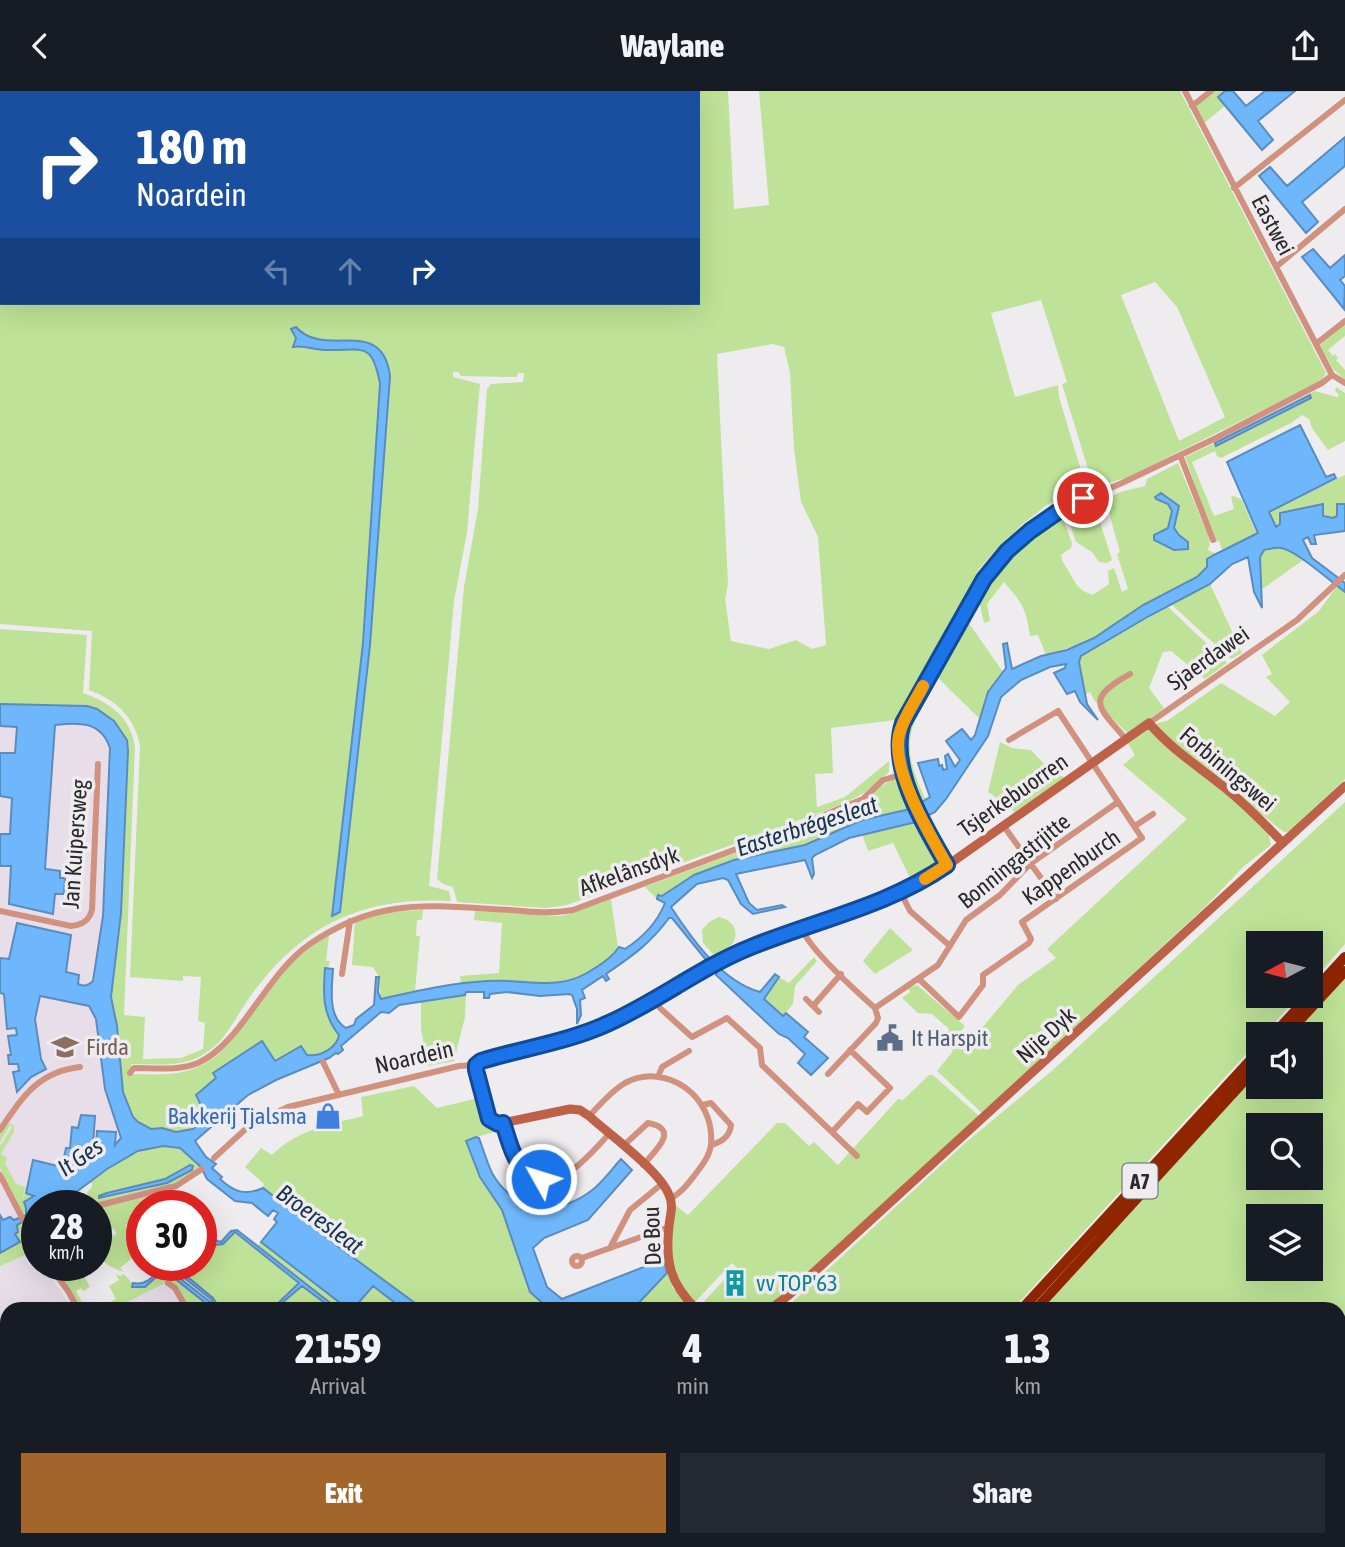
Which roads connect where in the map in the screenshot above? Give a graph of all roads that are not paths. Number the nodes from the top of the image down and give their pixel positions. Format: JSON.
{"nodes":[{"id":1,"x":1185,"y":91,"type":"edge"},
{"id":2,"x":1211,"y":91,"type":"edge"},
{"id":3,"x":1345,"y":100,"type":"edge"},
{"id":4,"x":1192,"y":106,"type":"junction"},
{"id":5,"x":1234,"y":188,"type":"junction"},
{"id":6,"x":1345,"y":209,"type":"edge"},
{"id":7,"x":1276,"y":267,"type":"junction"},
{"id":8,"x":1345,"y":321,"type":"edge"},
{"id":9,"x":1317,"y":343,"type":"junction"},
{"id":10,"x":1332,"y":375,"type":"junction"},
{"id":11,"x":1345,"y":383,"type":"edge"},
{"id":12,"x":1180,"y":455,"type":"junction"},
{"id":13,"x":1213,"y":540,"type":"dead end"},
{"id":14,"x":1344,"y":576,"type":"edge"},
{"id":15,"x":1130,"y":674,"type":"dead end"},
{"id":16,"x":1149,"y":723,"type":"junction"},
{"id":17,"x":1126,"y":739,"type":"junction"},
{"id":18,"x":1009,"y":740,"type":"dead end"},
{"id":19,"x":98,"y":764,"type":"dead end"},
{"id":20,"x":1092,"y":764,"type":"junction"},
{"id":21,"x":903,"y":774,"type":"junction"},
{"id":22,"x":1345,"y":786,"type":"edge"},
{"id":23,"x":1118,"y":802,"type":"junction"},
{"id":24,"x":1153,"y":814,"type":"dead end"},
{"id":25,"x":1003,"y":825,"type":"junction"},
{"id":26,"x":1135,"y":826,"type":"junction"},
{"id":27,"x":1283,"y":843,"type":"junction"},
{"id":28,"x":1031,"y":864,"type":"junction"},
{"id":29,"x":947,"y":865,"type":"junction"},
{"id":30,"x":901,"y":893,"type":"junction"},
{"id":31,"x":1056,"y":899,"type":"junction"},
{"id":32,"x":0,"y":911,"type":"edge"},
{"id":33,"x":350,"y":921,"type":"junction"},
{"id":34,"x":802,"y":929,"type":"junction"},
{"id":35,"x":950,"y":946,"type":"junction"},
{"id":36,"x":1345,"y":957,"type":"edge"},
{"id":37,"x":1345,"y":971,"type":"edge"},
{"id":38,"x":342,"y":974,"type":"dead end"},
{"id":39,"x":841,"y":974,"type":"junction"},
{"id":40,"x":919,"y":979,"type":"junction"},
{"id":41,"x":1323,"y":981,"type":"edge"},
{"id":42,"x":653,"y":999,"type":"junction"},
{"id":43,"x":806,"y":999,"type":"dead end"},
{"id":44,"x":813,"y":1006,"type":"junction"},
{"id":45,"x":875,"y":1008,"type":"junction"},
{"id":46,"x":1298,"y":1008,"type":"edge"},
{"id":47,"x":819,"y":1012,"type":"dead end"},
{"id":48,"x":1285,"y":1022,"type":"edge"},
{"id":49,"x":1298,"y":1022,"type":"edge"},
{"id":50,"x":850,"y":1050,"type":"junction"},
{"id":51,"x":689,"y":1051,"type":"dead end"},
{"id":52,"x":323,"y":1062,"type":"dead end"},
{"id":53,"x":476,"y":1065,"type":"junction"},
{"id":54,"x":1246,"y":1065,"type":"edge"},
{"id":55,"x":80,"y":1067,"type":"dead end"},
{"id":56,"x":130,"y":1073,"type":"dead end"},
{"id":57,"x":828,"y":1074,"type":"dead end"},
{"id":58,"x":658,"y":1077,"type":"junction"},
{"id":59,"x":1246,"y":1079,"type":"edge"},
{"id":60,"x":339,"y":1095,"type":"junction"},
{"id":61,"x":703,"y":1105,"type":"junction"},
{"id":62,"x":589,"y":1116,"type":"junction"},
{"id":63,"x":503,"y":1123,"type":"junction"},
{"id":64,"x":0,"y":1130,"type":"edge"},
{"id":65,"x":832,"y":1132,"type":"junction"},
{"id":66,"x":609,"y":1134,"type":"junction"},
{"id":67,"x":711,"y":1145,"type":"junction"},
{"id":68,"x":624,"y":1146,"type":"junction"},
{"id":69,"x":857,"y":1156,"type":"dead end"},
{"id":70,"x":214,"y":1158,"type":"dead end"},
{"id":71,"x":643,"y":1165,"type":"junction"},
{"id":72,"x":202,"y":1169,"type":"dead end"},
{"id":73,"x":571,"y":1170,"type":"junction"},
{"id":74,"x":528,"y":1174,"type":"junction"},
{"id":75,"x":0,"y":1175,"type":"edge"},
{"id":76,"x":663,"y":1183,"type":"junction"},
{"id":77,"x":671,"y":1198,"type":"junction"},
{"id":78,"x":112,"y":1202,"type":"edge"},
{"id":79,"x":21,"y":1217,"type":"edge"},
{"id":80,"x":669,"y":1227,"type":"junction"},
{"id":81,"x":611,"y":1246,"type":"junction"},
{"id":82,"x":582,"y":1258,"type":"dead end"},
{"id":83,"x":61,"y":1281,"type":"edge"},
{"id":84,"x":168,"y":1283,"type":"dead end"},
{"id":85,"x":74,"y":1302,"type":"edge"},
{"id":86,"x":183,"y":1302,"type":"edge"},
{"id":87,"x":689,"y":1302,"type":"edge"},
{"id":88,"x":780,"y":1302,"type":"edge"},
{"id":89,"x":1028,"y":1302,"type":"edge"},
{"id":90,"x":1042,"y":1302,"type":"edge"}],
"edges":[{"from":1,"to":4,"type":"street","name":"Eastwei"},
{"from":2,"to":4,"type":"street"},
{"from":3,"to":5,"type":"street"},
{"from":4,"to":5,"type":"street","name":"Eastwei"},
{"from":5,"to":7,"type":"street","name":"Eastwei"},
{"from":6,"to":7,"type":"street"},
{"from":7,"to":9,"type":"street","name":"Eastwei"},
{"from":8,"to":9,"type":"street"},
{"from":9,"to":10,"type":"street","name":"Eastwei"},
{"from":10,"to":11,"type":"street"},
{"from":10,"to":12,"type":"street"},
{"from":12,"to":13,"type":"street"},
{"from":12,"to":21,"type":"street"},
{"from":14,"to":16,"type":"street","name":"Sjaerdawei"},
{"from":15,"to":17,"type":"street","name":"Sjaerdawei"},
{"from":16,"to":17,"type":"street","name":"Sjaerdawei"},
{"from":16,"to":27,"type":"street","name":"Forbiningswei"},
{"from":17,"to":20,"type":"street","name":"Sjaerdawei"},
{"from":18,"to":20,"type":"street"},
{"from":19,"to":32,"type":"street","name":"Jan Kuipersweg"},
{"from":20,"to":23,"type":"street"},
{"from":20,"to":25,"type":"street","name":"Tsjerkebuorren"},
{"from":21,"to":29,"type":"street"},
{"from":21,"to":33,"type":"street","name":"Afkelânsdyk"},
{"from":22,"to":27,"type":"street","name":"Nije Dyk"},
{"from":23,"to":26,"type":"street"},
{"from":23,"to":28,"type":"street","name":"Bonningastrjitte"},
{"from":24,"to":26,"type":"street"},
{"from":25,"to":28,"type":"street"},
{"from":25,"to":29,"type":"street","name":"Tsjerkebuorren"},
{"from":26,"to":31,"type":"street","name":"Kappenburch"},
{"from":27,"to":88,"type":"street","name":"Nije Dyk"},
{"from":28,"to":31,"type":"street"},
{"from":28,"to":35,"type":"street","name":"Bonningastrjitte"},
{"from":29,"to":30,"type":"street","name":"Tsjerkebuorren"},
{"from":30,"to":34,"type":"street","name":"Tsjerkebuorren"},
{"from":30,"to":35,"type":"street"},
{"from":31,"to":40,"type":"street","name":"Kappenburch"},
{"from":33,"to":38,"type":"street"},
{"from":33,"to":56,"type":"street","name":"Afkelânsdyk"},
{"from":34,"to":39,"type":"street"},
{"from":34,"to":42,"type":"street","name":"Tsjerkebuorren"},
{"from":35,"to":40,"type":"street","name":"Bonningastrjitte"},
{"from":36,"to":41,"type":"highway"},
{"from":37,"to":49,"type":"highway"},
{"from":39,"to":44,"type":"street"},
{"from":39,"to":45,"type":"street"},
{"from":40,"to":45,"type":"street","name":"Bonningastrjitte"},
{"from":42,"to":53,"type":"street","name":"Noardein"},
{"from":42,"to":65,"type":"street"},
{"from":43,"to":44,"type":"street"},
{"from":44,"to":47,"type":"street"},
{"from":45,"to":50,"type":"street"},
{"from":46,"to":48,"type":"highway"},
{"from":50,"to":57,"type":"street"},
{"from":50,"to":65,"type":"street"},
{"from":51,"to":58,"type":"street"},
{"from":52,"to":60,"type":"street"},
{"from":53,"to":60,"type":"street","name":"Noardein"},
{"from":53,"to":63,"type":"street"},
{"from":54,"to":89,"type":"highway","number":"A7"},
{"from":55,"to":64,"type":"street"},
{"from":58,"to":61,"type":"street"},
{"from":58,"to":62,"type":"street"},
{"from":59,"to":90,"type":"highway","number":"A7"},
{"from":60,"to":70,"type":"street","name":"Noardein"},
{"from":61,"to":67,"type":"street"},
{"from":61,"to":67,"type":"street"},
{"from":62,"to":63,"type":"street"},
{"from":62,"to":66,"type":"street","name":"De Bou"},
{"from":63,"to":74,"type":"street"},
{"from":65,"to":69,"type":"street"},
{"from":66,"to":68,"type":"street","name":"De Bou"},
{"from":66,"to":73,"type":"street"},
{"from":67,"to":77,"type":"street"},
{"from":68,"to":71,"type":"street","name":"De Bou"},
{"from":68,"to":71,"type":"street"},
{"from":71,"to":76,"type":"street","name":"De Bou"},
{"from":72,"to":78,"type":"street"},
{"from":73,"to":74,"type":"street"},
{"from":73,"to":74,"type":"street"},
{"from":75,"to":79,"type":"street"},
{"from":76,"to":77,"type":"street","name":"De Bou"},
{"from":76,"to":81,"type":"street"},
{"from":77,"to":80,"type":"street","name":"De Bou"},
{"from":80,"to":81,"type":"street"},
{"from":80,"to":87,"type":"street","name":"De Bou"},
{"from":81,"to":82,"type":"street"},
{"from":83,"to":85,"type":"street"},
{"from":84,"to":86,"type":"street"}]}
